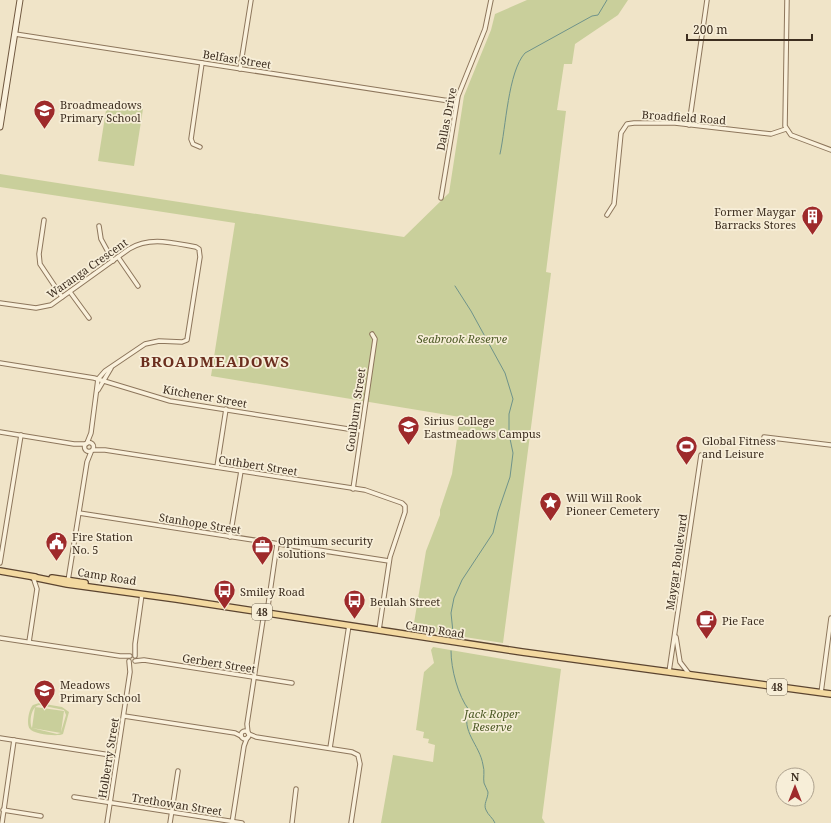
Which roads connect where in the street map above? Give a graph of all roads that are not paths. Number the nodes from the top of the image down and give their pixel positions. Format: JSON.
{"nodes":[{"id":1,"x":20,"y":0,"type":"edge"},
{"id":2,"x":250,"y":0,"type":"edge"},
{"id":3,"x":491,"y":0,"type":"edge"},
{"id":4,"x":707,"y":0,"type":"edge"},
{"id":5,"x":787,"y":0,"type":"edge"},
{"id":6,"x":15,"y":34,"type":"junction"},
{"id":7,"x":202,"y":63,"type":"junction"},
{"id":8,"x":240,"y":69,"type":"junction"},
{"id":9,"x":3,"y":91,"type":"edge"},
{"id":10,"x":456,"y":102,"type":"junction"},
{"id":11,"x":689,"y":125,"type":"junction"},
{"id":12,"x":0,"y":127,"type":"edge"},
{"id":13,"x":786,"y":129,"type":"junction"},
{"id":14,"x":200,"y":148,"type":"dead end"},
{"id":15,"x":831,"y":150,"type":"edge"},
{"id":16,"x":441,"y":198,"type":"dead end"},
{"id":17,"x":607,"y":215,"type":"dead end"},
{"id":18,"x":44,"y":220,"type":"dead end"},
{"id":19,"x":99,"y":226,"type":"dead end"},
{"id":20,"x":118,"y":257,"type":"junction"},
{"id":21,"x":113,"y":261,"type":"junction"},
{"id":22,"x":138,"y":286,"type":"dead end"},
{"id":23,"x":70,"y":292,"type":"junction"},
{"id":24,"x":62,"y":297,"type":"junction"},
{"id":25,"x":0,"y":303,"type":"edge"},
{"id":26,"x":89,"y":318,"type":"dead end"},
{"id":27,"x":372,"y":334,"type":"dead end"},
{"id":28,"x":0,"y":363,"type":"edge"},
{"id":29,"x":111,"y":367,"type":"junction"},
{"id":30,"x":98,"y":380,"type":"junction"},
{"id":31,"x":104,"y":381,"type":"junction"},
{"id":32,"x":98,"y":390,"type":"junction"},
{"id":33,"x":226,"y":409,"type":"junction"},
{"id":34,"x":362,"y":431,"type":"junction"},
{"id":35,"x":0,"y":432,"type":"edge"},
{"id":36,"x":21,"y":435,"type":"junction"},
{"id":37,"x":764,"y":437,"type":"dead end"},
{"id":38,"x":831,"y":445,"type":"edge"},
{"id":39,"x":89,"y":447,"type":"junction"},
{"id":40,"x":701,"y":455,"type":"dead end"},
{"id":41,"x":218,"y":467,"type":"junction"},
{"id":42,"x":240,"y":471,"type":"junction"},
{"id":43,"x":352,"y":489,"type":"junction"},
{"id":44,"x":79,"y":513,"type":"junction"},
{"id":45,"x":230,"y":537,"type":"junction"},
{"id":46,"x":277,"y":544,"type":"junction"},
{"id":47,"x":1,"y":561,"type":"edge"},
{"id":48,"x":389,"y":561,"type":"junction"},
{"id":49,"x":3,"y":572,"type":"edge"},
{"id":50,"x":33,"y":577,"type":"junction"},
{"id":51,"x":44,"y":580,"type":"junction"},
{"id":52,"x":68,"y":582,"type":"junction"},
{"id":53,"x":38,"y":589,"type":"junction"},
{"id":54,"x":142,"y":594,"type":"junction"},
{"id":55,"x":266,"y":613,"type":"junction"},
{"id":56,"x":831,"y":618,"type":"edge"},
{"id":57,"x":348,"y":626,"type":"junction"},
{"id":58,"x":379,"y":630,"type":"junction"},
{"id":59,"x":676,"y":630,"type":"junction"},
{"id":60,"x":0,"y":638,"type":"edge"},
{"id":61,"x":29,"y":642,"type":"junction"},
{"id":62,"x":135,"y":644,"type":"junction"},
{"id":63,"x":130,"y":658,"type":"junction"},
{"id":64,"x":135,"y":659,"type":"junction"},
{"id":65,"x":130,"y":672,"type":"junction"},
{"id":66,"x":669,"y":672,"type":"junction"},
{"id":67,"x":690,"y":675,"type":"junction"},
{"id":68,"x":255,"y":677,"type":"junction"},
{"id":69,"x":292,"y":683,"type":"dead end"},
{"id":70,"x":821,"y":693,"type":"junction"},
{"id":71,"x":831,"y":694,"type":"edge"},
{"id":72,"x":124,"y":716,"type":"junction"},
{"id":73,"x":247,"y":724,"type":"junction"},
{"id":74,"x":242,"y":735,"type":"junction"},
{"id":75,"x":248,"y":736,"type":"junction"},
{"id":76,"x":0,"y":738,"type":"edge"},
{"id":77,"x":14,"y":740,"type":"junction"},
{"id":78,"x":244,"y":746,"type":"junction"},
{"id":79,"x":330,"y":748,"type":"junction"},
{"id":80,"x":118,"y":756,"type":"junction"},
{"id":81,"x":178,"y":771,"type":"dead end"},
{"id":82,"x":296,"y":789,"type":"dead end"},
{"id":83,"x":74,"y":797,"type":"dead end"},
{"id":84,"x":110,"y":803,"type":"junction"},
{"id":85,"x":3,"y":810,"type":"junction"},
{"id":86,"x":171,"y":812,"type":"junction"},
{"id":87,"x":41,"y":816,"type":"dead end"},
{"id":88,"x":232,"y":822,"type":"edge"},
{"id":89,"x":2,"y":823,"type":"edge"},
{"id":90,"x":107,"y":823,"type":"edge"},
{"id":91,"x":170,"y":823,"type":"edge"},
{"id":92,"x":242,"y":823,"type":"edge"},
{"id":93,"x":292,"y":823,"type":"edge"},
{"id":94,"x":351,"y":823,"type":"edge"}],
"edges":[{"from":1,"to":6,"type":"street"},
{"from":2,"to":8,"type":"street"},
{"from":3,"to":10,"type":"street","name":"Dallas Drive"},
{"from":4,"to":11,"type":"street"},
{"from":5,"to":13,"type":"street"},
{"from":6,"to":7,"type":"street","name":"Belfast Street"},
{"from":6,"to":9,"type":"street"},
{"from":7,"to":8,"type":"street","name":"Belfast Street"},
{"from":7,"to":14,"type":"street"},
{"from":8,"to":10,"type":"street","name":"Belfast Street"},
{"from":9,"to":12,"type":"street"},
{"from":10,"to":16,"type":"street","name":"Dallas Drive"},
{"from":11,"to":13,"type":"street","name":"Broadfield Road"},
{"from":11,"to":17,"type":"street","name":"Broadfield Road"},
{"from":13,"to":15,"type":"street"},
{"from":18,"to":24,"type":"street"},
{"from":19,"to":21,"type":"street"},
{"from":20,"to":21,"type":"street","name":"Waranga Crescent"},
{"from":20,"to":22,"type":"street"},
{"from":20,"to":29,"type":"street","name":"Waranga Crescent"},
{"from":21,"to":23,"type":"street","name":"Waranga Crescent"},
{"from":23,"to":24,"type":"street","name":"Waranga Crescent"},
{"from":23,"to":26,"type":"street"},
{"from":24,"to":25,"type":"street","name":"Waranga Crescent"},
{"from":27,"to":34,"type":"street","name":"Goulburn Street"},
{"from":28,"to":30,"type":"street","name":"Kitchener Street"},
{"from":29,"to":30,"type":"street","name":"Waranga Crescent"},
{"from":29,"to":31,"type":"street","name":"Waranga Crescent"},
{"from":30,"to":31,"type":"street","name":"Kitchener Street"},
{"from":30,"to":32,"type":"street"},
{"from":31,"to":32,"type":"street","name":"Waranga Crescent"},
{"from":31,"to":33,"type":"street","name":"Kitchener Street"},
{"from":32,"to":39,"type":"street"},
{"from":33,"to":34,"type":"street","name":"Kitchener Street"},
{"from":33,"to":41,"type":"street"},
{"from":34,"to":43,"type":"street","name":"Goulburn Street"},
{"from":35,"to":36,"type":"street","name":"Cuthbert Street"},
{"from":36,"to":39,"type":"street","name":"Cuthbert Street"},
{"from":36,"to":47,"type":"street"},
{"from":37,"to":38,"type":"street"},
{"from":39,"to":41,"type":"street","name":"Cuthbert Street"},
{"from":39,"to":44,"type":"street"},
{"from":40,"to":59,"type":"street","name":"Maygar Boulevard"},
{"from":41,"to":42,"type":"street","name":"Cuthbert Street"},
{"from":42,"to":43,"type":"street","name":"Cuthbert Street"},
{"from":42,"to":45,"type":"street"},
{"from":43,"to":48,"type":"street","name":"Cuthbert Street"},
{"from":44,"to":45,"type":"street","name":"Stanhope Street"},
{"from":44,"to":52,"type":"street"},
{"from":45,"to":46,"type":"street","name":"Stanhope Street"},
{"from":46,"to":48,"type":"street","name":"Stanhope Street"},
{"from":46,"to":55,"type":"street"},
{"from":47,"to":49,"type":"street"},
{"from":48,"to":58,"type":"street"},
{"from":49,"to":50,"type":"main road","name":"Camp Road","number":"48"},
{"from":50,"to":51,"type":"main road","name":"Camp Road","number":"48"},
{"from":50,"to":52,"type":"main road","name":"Camp Road","number":"48"},
{"from":50,"to":53,"type":"street"},
{"from":51,"to":52,"type":"main road","name":"Camp Road","number":"48"},
{"from":51,"to":53,"type":"street"},
{"from":52,"to":54,"type":"main road","name":"Camp Road","number":"48"},
{"from":53,"to":61,"type":"street"},
{"from":54,"to":55,"type":"main road","name":"Camp Road","number":"48"},
{"from":54,"to":62,"type":"street","name":"Holberry Street"},
{"from":55,"to":57,"type":"main road","name":"Camp Road","number":"48"},
{"from":55,"to":68,"type":"street"},
{"from":56,"to":70,"type":"street"},
{"from":57,"to":58,"type":"main road","name":"Camp Road","number":"48"},
{"from":57,"to":79,"type":"street"},
{"from":58,"to":66,"type":"main road","name":"Camp Road","number":"48"},
{"from":59,"to":66,"type":"street","name":"Maygar Boulevard"},
{"from":59,"to":67,"type":"street"},
{"from":60,"to":61,"type":"street"},
{"from":61,"to":63,"type":"street"},
{"from":62,"to":63,"type":"street","name":"Holberry Street"},
{"from":62,"to":64,"type":"street","name":"Holberry Street"},
{"from":63,"to":64,"type":"street"},
{"from":63,"to":64,"type":"street"},
{"from":63,"to":65,"type":"street","name":"Holberry Street"},
{"from":64,"to":65,"type":"street","name":"Holberry Street"},
{"from":64,"to":68,"type":"street","name":"Gerbert Street"},
{"from":65,"to":72,"type":"street","name":"Holberry Street"},
{"from":66,"to":67,"type":"main road","name":"Camp Road","number":"48"},
{"from":67,"to":70,"type":"main road","name":"Camp Road","number":"48"},
{"from":68,"to":69,"type":"street","name":"Gerbert Street"},
{"from":68,"to":73,"type":"street"},
{"from":70,"to":71,"type":"main road","name":"Camp Road","number":"48"},
{"from":72,"to":74,"type":"street"},
{"from":72,"to":80,"type":"street","name":"Holberry Street"},
{"from":73,"to":74,"type":"street"},
{"from":73,"to":75,"type":"street"},
{"from":74,"to":75,"type":"street"},
{"from":74,"to":75,"type":"street"},
{"from":74,"to":78,"type":"street"},
{"from":75,"to":78,"type":"street"},
{"from":75,"to":79,"type":"street"},
{"from":76,"to":77,"type":"street"},
{"from":77,"to":80,"type":"street"},
{"from":77,"to":85,"type":"street"},
{"from":78,"to":88,"type":"street"},
{"from":79,"to":94,"type":"street"},
{"from":80,"to":84,"type":"street","name":"Holberry Street"},
{"from":81,"to":86,"type":"street"},
{"from":82,"to":93,"type":"street"},
{"from":83,"to":84,"type":"street","name":"Trethowan Street"},
{"from":84,"to":86,"type":"street","name":"Trethowan Street"},
{"from":84,"to":90,"type":"street","name":"Holberry Street"},
{"from":85,"to":87,"type":"street"},
{"from":85,"to":89,"type":"street"},
{"from":86,"to":88,"type":"street","name":"Trethowan Street"},
{"from":86,"to":91,"type":"street"},
{"from":88,"to":92,"type":"street","name":"Trethowan Street"}]}
